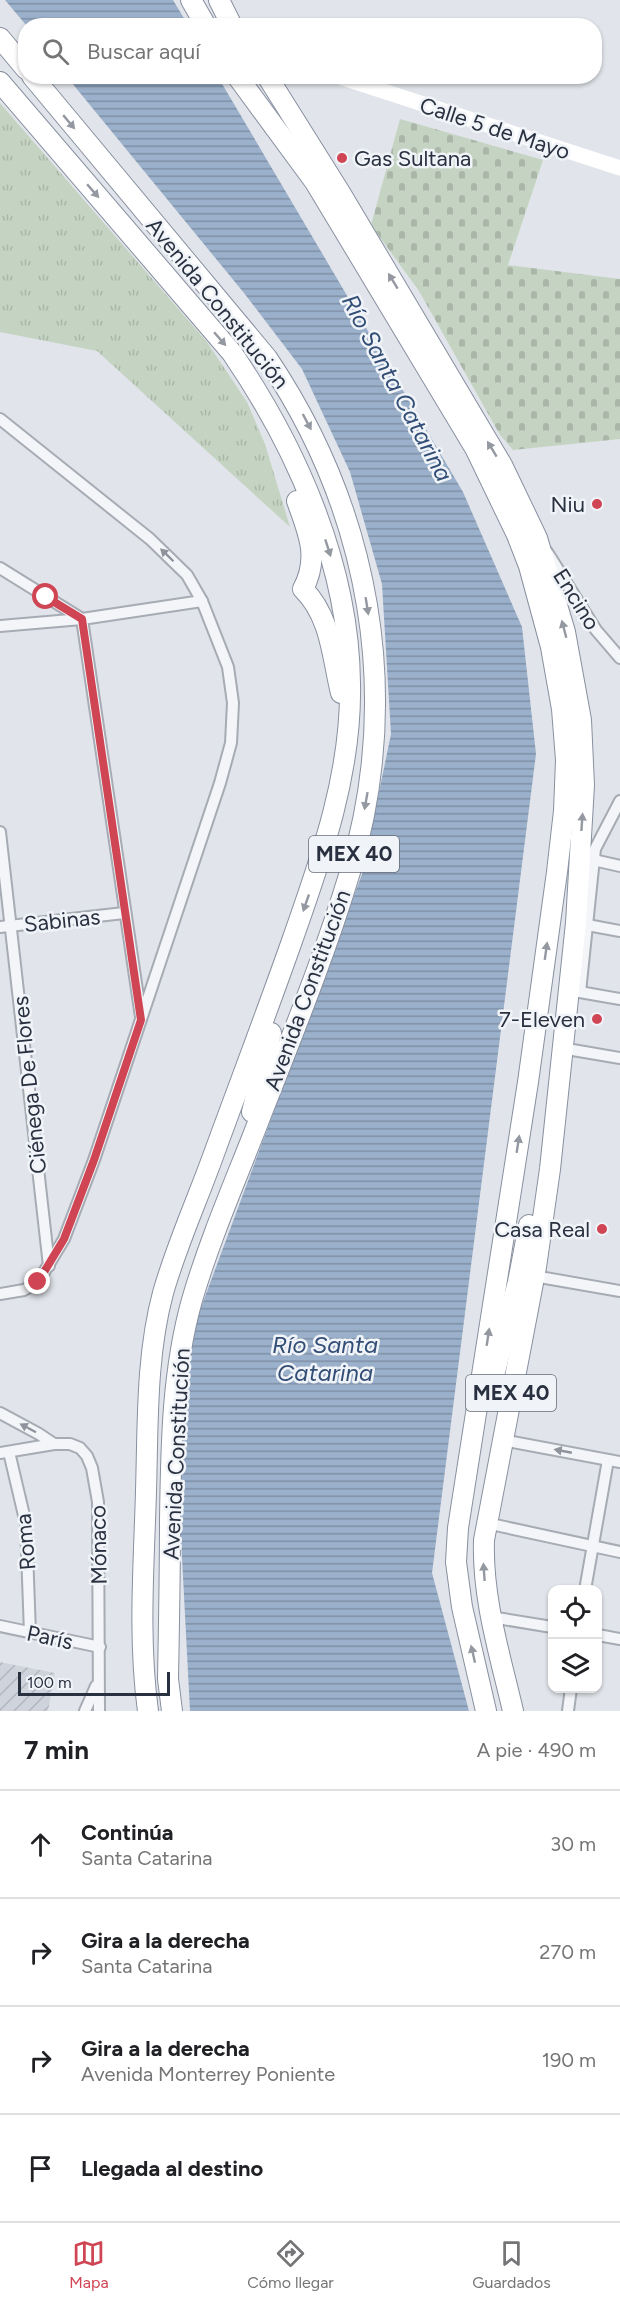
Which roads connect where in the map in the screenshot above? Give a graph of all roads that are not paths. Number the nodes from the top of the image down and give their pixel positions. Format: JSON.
{"nodes":[{"id":1,"x":191,"y":0,"type":"edge"},
{"id":2,"x":219,"y":0,"type":"edge"},
{"id":3,"x":201,"y":18,"type":"edge"},
{"id":4,"x":228,"y":18,"type":"edge"},
{"id":5,"x":0,"y":38,"type":"edge"},
{"id":6,"x":18,"y":59,"type":"edge"},
{"id":7,"x":0,"y":82,"type":"edge"},
{"id":8,"x":39,"y":84,"type":"edge"},
{"id":9,"x":243,"y":84,"type":"edge"},
{"id":10,"x":272,"y":84,"type":"edge"},
{"id":11,"x":362,"y":84,"type":"edge"},
{"id":12,"x":620,"y":168,"type":"edge"},
{"id":13,"x":0,"y":419,"type":"edge"},
{"id":14,"x":284,"y":440,"type":"junction"},
{"id":15,"x":537,"y":538,"type":"junction"},
{"id":16,"x":0,"y":568,"type":"edge"},
{"id":17,"x":202,"y":601,"type":"junction"},
{"id":18,"x":82,"y":619,"type":"junction"},
{"id":19,"x":0,"y":626,"type":"edge"},
{"id":20,"x":620,"y":658,"type":"edge"},
{"id":21,"x":349,"y":718,"type":"junction"},
{"id":22,"x":620,"y":802,"type":"edge"},
{"id":23,"x":0,"y":832,"type":"edge"},
{"id":24,"x":587,"y":859,"type":"junction"},
{"id":25,"x":620,"y":866,"type":"edge"},
{"id":26,"x":124,"y":913,"type":"junction"},
{"id":27,"x":581,"y":924,"type":"junction"},
{"id":28,"x":6,"y":926,"type":"edge"},
{"id":29,"x":620,"y":931,"type":"edge"},
{"id":30,"x":287,"y":957,"type":"junction"},
{"id":31,"x":574,"y":991,"type":"junction"},
{"id":32,"x":620,"y":999,"type":"edge"},
{"id":33,"x":141,"y":1020,"type":"junction"},
{"id":34,"x":561,"y":1048,"type":"junction"},
{"id":35,"x":620,"y":1058,"type":"edge"},
{"id":36,"x":560,"y":1074,"type":"junction"},
{"id":37,"x":244,"y":1159,"type":"junction"},
{"id":38,"x":49,"y":1266,"type":"junction"},
{"id":39,"x":534,"y":1276,"type":"junction"},
{"id":40,"x":620,"y":1291,"type":"edge"},
{"id":41,"x":0,"y":1294,"type":"edge"},
{"id":42,"x":0,"y":1413,"type":"edge"},
{"id":43,"x":502,"y":1440,"type":"junction"},
{"id":44,"x":54,"y":1444,"type":"junction"},
{"id":45,"x":5,"y":1453,"type":"edge"},
{"id":46,"x":608,"y":1460,"type":"junction"},
{"id":47,"x":620,"y":1462,"type":"edge"},
{"id":48,"x":465,"y":1478,"type":"junction"},
{"id":49,"x":486,"y":1523,"type":"junction"},
{"id":50,"x":592,"y":1547,"type":"junction"},
{"id":51,"x":620,"y":1552,"type":"edge"},
{"id":52,"x":586,"y":1585,"type":"edge"},
{"id":53,"x":491,"y":1617,"type":"junction"},
{"id":54,"x":0,"y":1626,"type":"edge"},
{"id":55,"x":548,"y":1626,"type":"edge"},
{"id":56,"x":30,"y":1632,"type":"junction"},
{"id":57,"x":602,"y":1636,"type":"edge"},
{"id":58,"x":620,"y":1639,"type":"edge"},
{"id":59,"x":100,"y":1647,"type":"junction"},
{"id":60,"x":97,"y":1683,"type":"junction"},
{"id":61,"x":570,"y":1693,"type":"edge"},
{"id":62,"x":84,"y":1711,"type":"edge"},
{"id":63,"x":99,"y":1711,"type":"edge"},
{"id":64,"x":148,"y":1711,"type":"edge"},
{"id":65,"x":172,"y":1711,"type":"edge"},
{"id":66,"x":486,"y":1711,"type":"edge"},
{"id":67,"x":513,"y":1711,"type":"edge"},
{"id":68,"x":568,"y":1711,"type":"edge"}],
"edges":[{"from":1,"to":3,"type":"highway"},
{"from":2,"to":4,"type":"highway"},
{"from":5,"to":6,"type":"highway"},
{"from":7,"to":14,"type":"highway","name":"Avenida Constitución","number":"MEX 40","one_way":true},
{"from":8,"to":37,"type":"highway","name":"Avenida Constitución","number":"MEX 40","one_way":true},
{"from":48,"to":9,"type":"highway","number":"MEX 40","one_way":true},
{"from":15,"to":10,"type":"highway","number":"MEX 40","one_way":true},
{"from":11,"to":12,"type":"street","name":"Calle 5 de Mayo"},
{"from":17,"to":13,"type":"street","one_way":true},
{"from":14,"to":21,"type":"highway","name":"Avenida Constitución","number":"MEX 40","one_way":true},
{"from":14,"to":21,"type":"highway"},
{"from":15,"to":20,"type":"street","name":"Encino"},
{"from":24,"to":15,"type":"highway","number":"MEX 40","one_way":true},
{"from":16,"to":18,"type":"street"},
{"from":17,"to":18,"type":"street"},
{"from":17,"to":33,"type":"street"},
{"from":18,"to":19,"type":"street"},
{"from":18,"to":26,"type":"street"},
{"from":21,"to":30,"type":"highway","name":"Avenida Constitución","number":"MEX 40","one_way":true},
{"from":22,"to":24,"type":"street"},
{"from":23,"to":28,"type":"street","name":"Ciénega De Flores"},
{"from":24,"to":25,"type":"street"},
{"from":24,"to":27,"type":"highway","number":"MEX 40"},
{"from":26,"to":28,"type":"street","name":"Sabinas"},
{"from":26,"to":33,"type":"street"},
{"from":27,"to":29,"type":"street"},
{"from":27,"to":31,"type":"highway","number":"MEX 40"},
{"from":28,"to":38,"type":"street","name":"Ciénega De Flores"},
{"from":30,"to":37,"type":"highway"},
{"from":30,"to":64,"type":"highway","name":"Avenida Constitución","number":"MEX 40"},
{"from":31,"to":32,"type":"street"},
{"from":31,"to":34,"type":"highway","number":"MEX 40"},
{"from":33,"to":38,"type":"street"},
{"from":34,"to":35,"type":"street"},
{"from":34,"to":36,"type":"highway","number":"MEX 40"},
{"from":36,"to":39,"type":"highway","number":"MEX 40"},
{"from":36,"to":48,"type":"highway"},
{"from":37,"to":65,"type":"highway","name":"Avenida Constitución","number":"MEX 40"},
{"from":38,"to":41,"type":"street"},
{"from":39,"to":40,"type":"street"},
{"from":39,"to":43,"type":"highway","number":"MEX 40"},
{"from":44,"to":42,"type":"street","one_way":true},
{"from":46,"to":43,"type":"street","one_way":true},
{"from":43,"to":49,"type":"highway","number":"MEX 40"},
{"from":44,"to":45,"type":"street"},
{"from":44,"to":59,"type":"street","name":"Mónaco"},
{"from":45,"to":56,"type":"street","name":"Roma"},
{"from":46,"to":47,"type":"street"},
{"from":46,"to":50,"type":"street"},
{"from":66,"to":48,"type":"highway","number":"MEX 40","one_way":true},
{"from":49,"to":50,"type":"street"},
{"from":53,"to":49,"type":"highway","number":"MEX 40","one_way":true},
{"from":50,"to":51,"type":"street"},
{"from":50,"to":52,"type":"street"},
{"from":53,"to":55,"type":"street"},
{"from":53,"to":67,"type":"highway","number":"MEX 40"},
{"from":54,"to":56,"type":"street","name":"París"},
{"from":56,"to":59,"type":"street","name":"París"},
{"from":57,"to":58,"type":"street"},
{"from":59,"to":60,"type":"street","name":"Mónaco"},
{"from":60,"to":62,"type":"street"},
{"from":60,"to":63,"type":"street"},
{"from":61,"to":68,"type":"street"}]}
